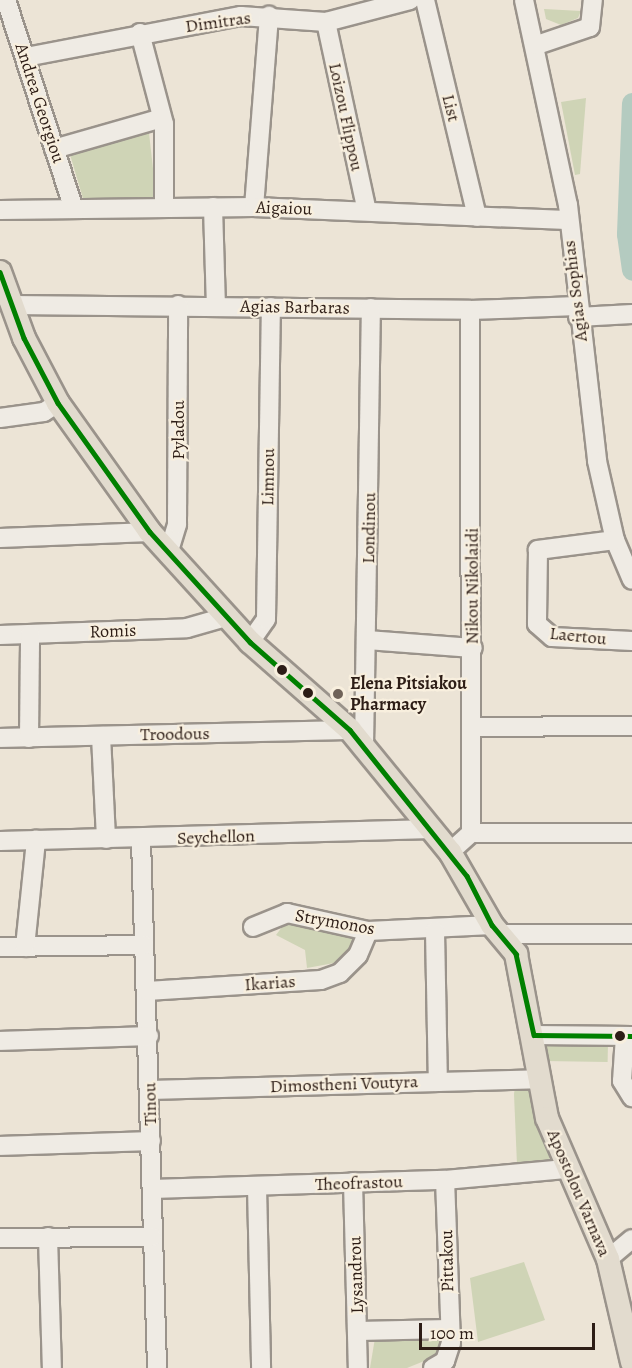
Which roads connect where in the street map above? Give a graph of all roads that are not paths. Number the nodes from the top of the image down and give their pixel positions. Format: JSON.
{"nodes":[{"id":1,"x":6,"y":0,"type":"edge"},
{"id":2,"x":410,"y":0,"type":"edge"},
{"id":3,"x":425,"y":0,"type":"edge"},
{"id":4,"x":524,"y":0,"type":"edge"},
{"id":5,"x":593,"y":0,"type":"edge"},
{"id":6,"x":379,"y":3,"type":"edge"},
{"id":7,"x":269,"y":16,"type":"junction"},
{"id":8,"x":326,"y":22,"type":"junction"},
{"id":9,"x":140,"y":33,"type":"junction"},
{"id":10,"x":537,"y":45,"type":"junction"},
{"id":11,"x":26,"y":57,"type":"junction"},
{"id":12,"x":162,"y":118,"type":"junction"},
{"id":13,"x":54,"y":149,"type":"junction"},
{"id":14,"x":73,"y":206,"type":"junction"},
{"id":15,"x":164,"y":207,"type":"junction"},
{"id":16,"x":213,"y":207,"type":"junction"},
{"id":17,"x":254,"y":207,"type":"junction"},
{"id":18,"x":0,"y":210,"type":"edge"},
{"id":19,"x":367,"y":211,"type":"junction"},
{"id":20,"x":477,"y":217,"type":"junction"},
{"id":21,"x":567,"y":220,"type":"junction"},
{"id":22,"x":0,"y":272,"type":"edge"},
{"id":23,"x":12,"y":304,"type":"junction"},
{"id":24,"x":178,"y":306,"type":"junction"},
{"id":25,"x":216,"y":306,"type":"junction"},
{"id":26,"x":271,"y":308,"type":"junction"},
{"id":27,"x":371,"y":308,"type":"junction"},
{"id":28,"x":470,"y":310,"type":"junction"},
{"id":29,"x":578,"y":311,"type":"junction"},
{"id":30,"x":632,"y":314,"type":"edge"},
{"id":31,"x":58,"y":403,"type":"junction"},
{"id":32,"x":0,"y":418,"type":"edge"},
{"id":33,"x":150,"y":532,"type":"junction"},
{"id":34,"x":0,"y":538,"type":"edge"},
{"id":35,"x":615,"y":540,"type":"junction"},
{"id":36,"x":168,"y":554,"type":"junction"},
{"id":37,"x":632,"y":580,"type":"edge"},
{"id":38,"x":225,"y":617,"type":"junction"},
{"id":39,"x":0,"y":635,"type":"edge"},
{"id":40,"x":30,"y":635,"type":"junction"},
{"id":41,"x":367,"y":640,"type":"junction"},
{"id":42,"x":632,"y":641,"type":"edge"},
{"id":43,"x":250,"y":642,"type":"junction"},
{"id":44,"x":472,"y":648,"type":"junction"},
{"id":45,"x":632,"y":726,"type":"edge"},
{"id":46,"x":472,"y":727,"type":"junction"},
{"id":47,"x":101,"y":736,"type":"junction"},
{"id":48,"x":0,"y":738,"type":"edge"},
{"id":49,"x":29,"y":738,"type":"junction"},
{"id":50,"x":357,"y":738,"type":"junction"},
{"id":51,"x":432,"y":829,"type":"junction"},
{"id":52,"x":632,"y":833,"type":"edge"},
{"id":53,"x":471,"y":834,"type":"junction"},
{"id":54,"x":105,"y":839,"type":"junction"},
{"id":55,"x":36,"y":840,"type":"junction"},
{"id":56,"x":141,"y":840,"type":"junction"},
{"id":57,"x":0,"y":841,"type":"edge"},
{"id":58,"x":450,"y":852,"type":"junction"},
{"id":59,"x":253,"y":927,"type":"dead end"},
{"id":60,"x":495,"y":930,"type":"junction"},
{"id":61,"x":368,"y":931,"type":"junction"},
{"id":62,"x":435,"y":931,"type":"junction"},
{"id":63,"x":632,"y":934,"type":"edge"},
{"id":64,"x":144,"y":945,"type":"junction"},
{"id":65,"x":0,"y":947,"type":"edge"},
{"id":66,"x":25,"y":947,"type":"junction"},
{"id":67,"x":147,"y":991,"type":"junction"},
{"id":68,"x":534,"y":1035,"type":"junction"},
{"id":69,"x":148,"y":1036,"type":"junction"},
{"id":70,"x":628,"y":1036,"type":"edge"},
{"id":71,"x":0,"y":1041,"type":"edge"},
{"id":72,"x":538,"y":1079,"type":"junction"},
{"id":73,"x":438,"y":1082,"type":"junction"},
{"id":74,"x":150,"y":1090,"type":"junction"},
{"id":75,"x":632,"y":1097,"type":"edge"},
{"id":76,"x":150,"y":1141,"type":"junction"},
{"id":77,"x":0,"y":1146,"type":"edge"},
{"id":78,"x":566,"y":1169,"type":"junction"},
{"id":79,"x":445,"y":1180,"type":"junction"},
{"id":80,"x":353,"y":1182,"type":"junction"},
{"id":81,"x":257,"y":1187,"type":"junction"},
{"id":82,"x":152,"y":1189,"type":"junction"},
{"id":83,"x":48,"y":1237,"type":"junction"},
{"id":84,"x":152,"y":1237,"type":"junction"},
{"id":85,"x":0,"y":1238,"type":"edge"},
{"id":86,"x":632,"y":1239,"type":"edge"},
{"id":87,"x":608,"y":1259,"type":"junction"},
{"id":88,"x":448,"y":1329,"type":"junction"},
{"id":89,"x":358,"y":1331,"type":"junction"},
{"id":90,"x":632,"y":1362,"type":"edge"},
{"id":91,"x":52,"y":1368,"type":"edge"},
{"id":92,"x":157,"y":1368,"type":"edge"},
{"id":93,"x":261,"y":1368,"type":"edge"},
{"id":94,"x":358,"y":1368,"type":"edge"},
{"id":95,"x":433,"y":1368,"type":"edge"}],
"edges":[{"from":1,"to":11,"type":"street","name":"Andrea Georgiou"},
{"from":2,"to":6,"type":"street","name":"Dimitras"},
{"from":3,"to":20,"type":"street","name":"List"},
{"from":4,"to":10,"type":"street","name":"Agias Sophias"},
{"from":5,"to":10,"type":"street"},
{"from":6,"to":8,"type":"street","name":"Dimitras"},
{"from":7,"to":8,"type":"street","name":"Dimitras"},
{"from":7,"to":9,"type":"street","name":"Dimitras"},
{"from":7,"to":17,"type":"street"},
{"from":8,"to":19,"type":"street","name":"Loizou Flippou"},
{"from":9,"to":11,"type":"street","name":"Dimitras"},
{"from":9,"to":12,"type":"street"},
{"from":10,"to":21,"type":"street","name":"Agias Sophias"},
{"from":11,"to":13,"type":"street","name":"Andrea Georgiou"},
{"from":12,"to":13,"type":"street"},
{"from":12,"to":15,"type":"street"},
{"from":13,"to":14,"type":"street","name":"Andrea Georgiou"},
{"from":14,"to":15,"type":"street","name":"Aigaiou"},
{"from":14,"to":18,"type":"street","name":"Aigaiou"},
{"from":15,"to":16,"type":"street","name":"Aigaiou"},
{"from":16,"to":17,"type":"street","name":"Aigaiou"},
{"from":16,"to":25,"type":"street"},
{"from":17,"to":19,"type":"street","name":"Aigaiou"},
{"from":19,"to":20,"type":"street","name":"Aigaiou"},
{"from":20,"to":21,"type":"street","name":"Aigaiou"},
{"from":21,"to":29,"type":"street","name":"Agias Sophias"},
{"from":22,"to":23,"type":"main road","name":"Apostolou Varnava"},
{"from":23,"to":24,"type":"street","name":"Agias Barbaras"},
{"from":23,"to":31,"type":"main road","name":"Apostolou Varnava"},
{"from":24,"to":25,"type":"street","name":"Agias Barbaras"},
{"from":24,"to":36,"type":"street","name":"Pyladou"},
{"from":25,"to":26,"type":"street","name":"Agias Barbaras"},
{"from":26,"to":27,"type":"street","name":"Agias Barbaras"},
{"from":26,"to":43,"type":"street","name":"Limnou"},
{"from":27,"to":28,"type":"street","name":"Agias Barbaras"},
{"from":27,"to":41,"type":"street","name":"Londinou"},
{"from":28,"to":29,"type":"street","name":"Agias Barbaras"},
{"from":28,"to":44,"type":"street","name":"Nikou Nikolaidi"},
{"from":29,"to":30,"type":"street","name":"Agias Barbaras"},
{"from":29,"to":35,"type":"street","name":"Agias Sophias"},
{"from":31,"to":32,"type":"street"},
{"from":31,"to":33,"type":"main road","name":"Apostolou Varnava"},
{"from":33,"to":34,"type":"street"},
{"from":33,"to":36,"type":"main road","name":"Apostolou Varnava"},
{"from":35,"to":37,"type":"street","name":"Agias Sophias"},
{"from":35,"to":42,"type":"street","name":"Laertou"},
{"from":36,"to":38,"type":"main road","name":"Apostolou Varnava"},
{"from":38,"to":40,"type":"street","name":"Romis"},
{"from":38,"to":43,"type":"main road","name":"Apostolou Varnava"},
{"from":39,"to":40,"type":"street","name":"Romis"},
{"from":40,"to":49,"type":"street"},
{"from":41,"to":44,"type":"street"},
{"from":41,"to":50,"type":"street","name":"Londinou"},
{"from":43,"to":50,"type":"main road","name":"Apostolou Varnava"},
{"from":44,"to":46,"type":"street","name":"Nikou Nikolaidi"},
{"from":45,"to":46,"type":"street"},
{"from":46,"to":53,"type":"street","name":"Nikou Nikolaidi"},
{"from":47,"to":49,"type":"street","name":"Troodous"},
{"from":47,"to":50,"type":"street","name":"Troodous"},
{"from":47,"to":54,"type":"street"},
{"from":48,"to":49,"type":"street","name":"Troodous"},
{"from":50,"to":51,"type":"main road","name":"Apostolou Varnava"},
{"from":51,"to":56,"type":"street","name":"Seychellon"},
{"from":51,"to":58,"type":"main road","name":"Apostolou Varnava"},
{"from":52,"to":53,"type":"street"},
{"from":53,"to":58,"type":"street"},
{"from":54,"to":55,"type":"street","name":"Seychellon"},
{"from":54,"to":56,"type":"street","name":"Seychellon"},
{"from":55,"to":57,"type":"street","name":"Seychellon"},
{"from":55,"to":66,"type":"street"},
{"from":56,"to":64,"type":"street","name":"Tinou"},
{"from":58,"to":60,"type":"main road","name":"Apostolou Varnava"},
{"from":59,"to":61,"type":"street","name":"Strymonos"},
{"from":60,"to":62,"type":"street","name":"Strymonos"},
{"from":60,"to":63,"type":"street","name":"Strymonos"},
{"from":60,"to":68,"type":"main road","name":"Apostolou Varnava"},
{"from":61,"to":62,"type":"street","name":"Strymonos"},
{"from":61,"to":67,"type":"street","name":"Ikarias"},
{"from":62,"to":73,"type":"street"},
{"from":64,"to":66,"type":"street"},
{"from":64,"to":67,"type":"street","name":"Tinou"},
{"from":65,"to":66,"type":"street"},
{"from":67,"to":69,"type":"street","name":"Tinou"},
{"from":68,"to":70,"type":"street"},
{"from":68,"to":72,"type":"main road","name":"Apostolou Varnava"},
{"from":69,"to":71,"type":"street"},
{"from":69,"to":74,"type":"street","name":"Tinou"},
{"from":70,"to":75,"type":"street"},
{"from":72,"to":73,"type":"street","name":"Dimostheni Voutyra"},
{"from":72,"to":78,"type":"main road","name":"Apostolou Varnava"},
{"from":73,"to":74,"type":"street","name":"Dimostheni Voutyra"},
{"from":74,"to":76,"type":"street","name":"Tinou"},
{"from":76,"to":77,"type":"street"},
{"from":76,"to":82,"type":"street","name":"Tinou"},
{"from":78,"to":79,"type":"street","name":"Theofrastou"},
{"from":78,"to":87,"type":"main road","name":"Apostolou Varnava"},
{"from":79,"to":80,"type":"street","name":"Theofrastou"},
{"from":79,"to":88,"type":"street","name":"Pittakou"},
{"from":80,"to":81,"type":"street","name":"Theofrastou"},
{"from":80,"to":89,"type":"street","name":"Lysandrou"},
{"from":81,"to":82,"type":"street","name":"Theofrastou"},
{"from":81,"to":93,"type":"street"},
{"from":82,"to":84,"type":"street","name":"Tinou"},
{"from":83,"to":84,"type":"street"},
{"from":83,"to":85,"type":"street"},
{"from":83,"to":91,"type":"street"},
{"from":84,"to":92,"type":"street","name":"Tinou"},
{"from":86,"to":87,"type":"street"},
{"from":87,"to":90,"type":"main road","name":"Apostolou Varnava"},
{"from":88,"to":89,"type":"street"},
{"from":88,"to":95,"type":"street","name":"Pittakou"},
{"from":89,"to":94,"type":"street","name":"Lysandrou"}]}
